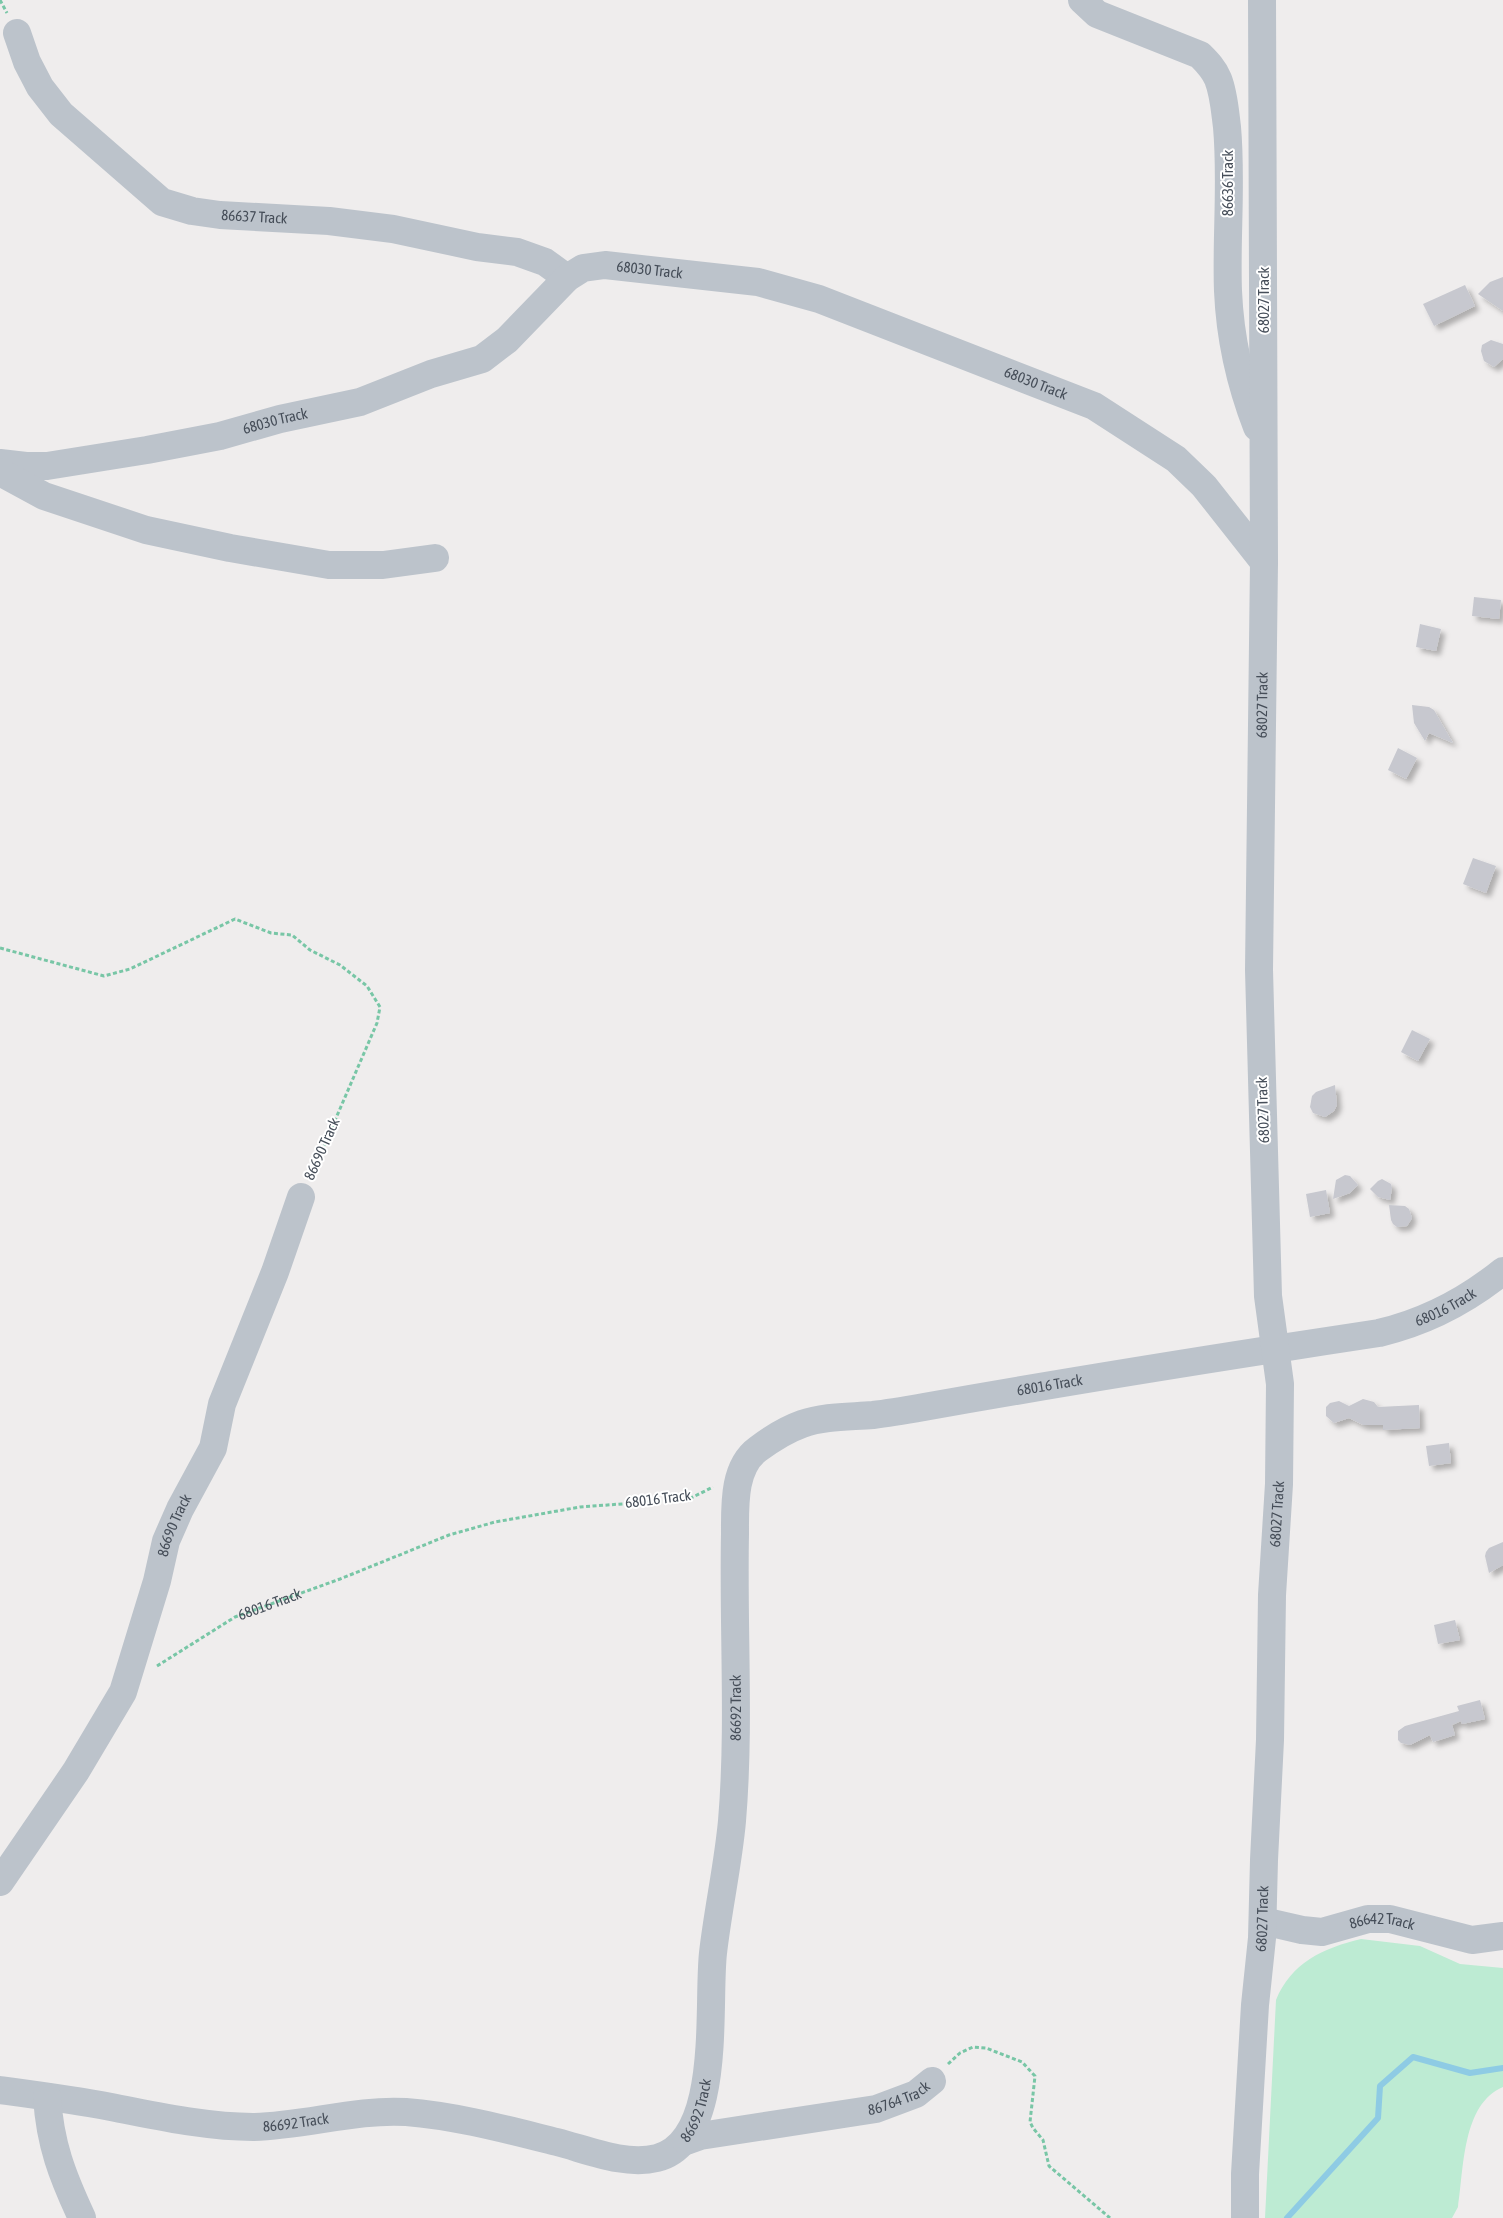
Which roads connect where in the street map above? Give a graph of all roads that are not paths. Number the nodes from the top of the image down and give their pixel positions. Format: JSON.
{"nodes":[{"id":1,"x":1082,"y":0,"type":"edge"},
{"id":2,"x":1262,"y":0,"type":"edge"},
{"id":3,"x":17,"y":33,"type":"dead end"},
{"id":4,"x":566,"y":278,"type":"junction"},
{"id":5,"x":1264,"y":445,"type":"junction"},
{"id":6,"x":0,"y":463,"type":"edge"},
{"id":7,"x":0,"y":472,"type":"edge"},
{"id":8,"x":436,"y":558,"type":"dead end"},
{"id":9,"x":1264,"y":562,"type":"junction"},
{"id":10,"x":301,"y":1197,"type":"road end"},
{"id":11,"x":1503,"y":1271,"type":"edge"},
{"id":12,"x":1276,"y":1348,"type":"junction"},
{"id":13,"x":740,"y":1470,"type":"joint"},
{"id":14,"x":1,"y":1877,"type":"edge"},
{"id":15,"x":1263,"y":1921,"type":"junction"},
{"id":16,"x":1503,"y":1936,"type":"edge"},
{"id":17,"x":932,"y":2081,"type":"road end"},
{"id":18,"x":0,"y":2090,"type":"edge"},
{"id":19,"x":47,"y":2096,"type":"junction"},
{"id":20,"x":686,"y":2141,"type":"junction"},
{"id":21,"x":82,"y":2218,"type":"edge"},
{"id":22,"x":1245,"y":2218,"type":"edge"}],
"edges":[{"from":1,"to":5,"type":"street","name":"86636 Track"},
{"from":2,"to":5,"type":"street","name":"68027 Track"},
{"from":3,"to":4,"type":"street","name":"86637 Track"},
{"from":4,"to":6,"type":"street","name":"68030 Track"},
{"from":4,"to":9,"type":"street","name":"68030 Track"},
{"from":5,"to":9,"type":"street","name":"68027 Track"},
{"from":7,"to":8,"type":"street"},
{"from":9,"to":12,"type":"street","name":"68027 Track"},
{"from":10,"to":14,"type":"street","name":"86690 Track"},
{"from":11,"to":12,"type":"street","name":"68016 Track"},
{"from":12,"to":13,"type":"street","name":"68016 Track"},
{"from":12,"to":15,"type":"street","name":"68027 Track"},
{"from":13,"to":20,"type":"street","name":"86692 Track"},
{"from":15,"to":16,"type":"street","name":"86642 Track"},
{"from":15,"to":22,"type":"street","name":"68027 Track"},
{"from":17,"to":20,"type":"street","name":"86764 Track"},
{"from":18,"to":19,"type":"street","name":"86692 Track"},
{"from":19,"to":20,"type":"street","name":"86692 Track"},
{"from":19,"to":21,"type":"street"}]}
